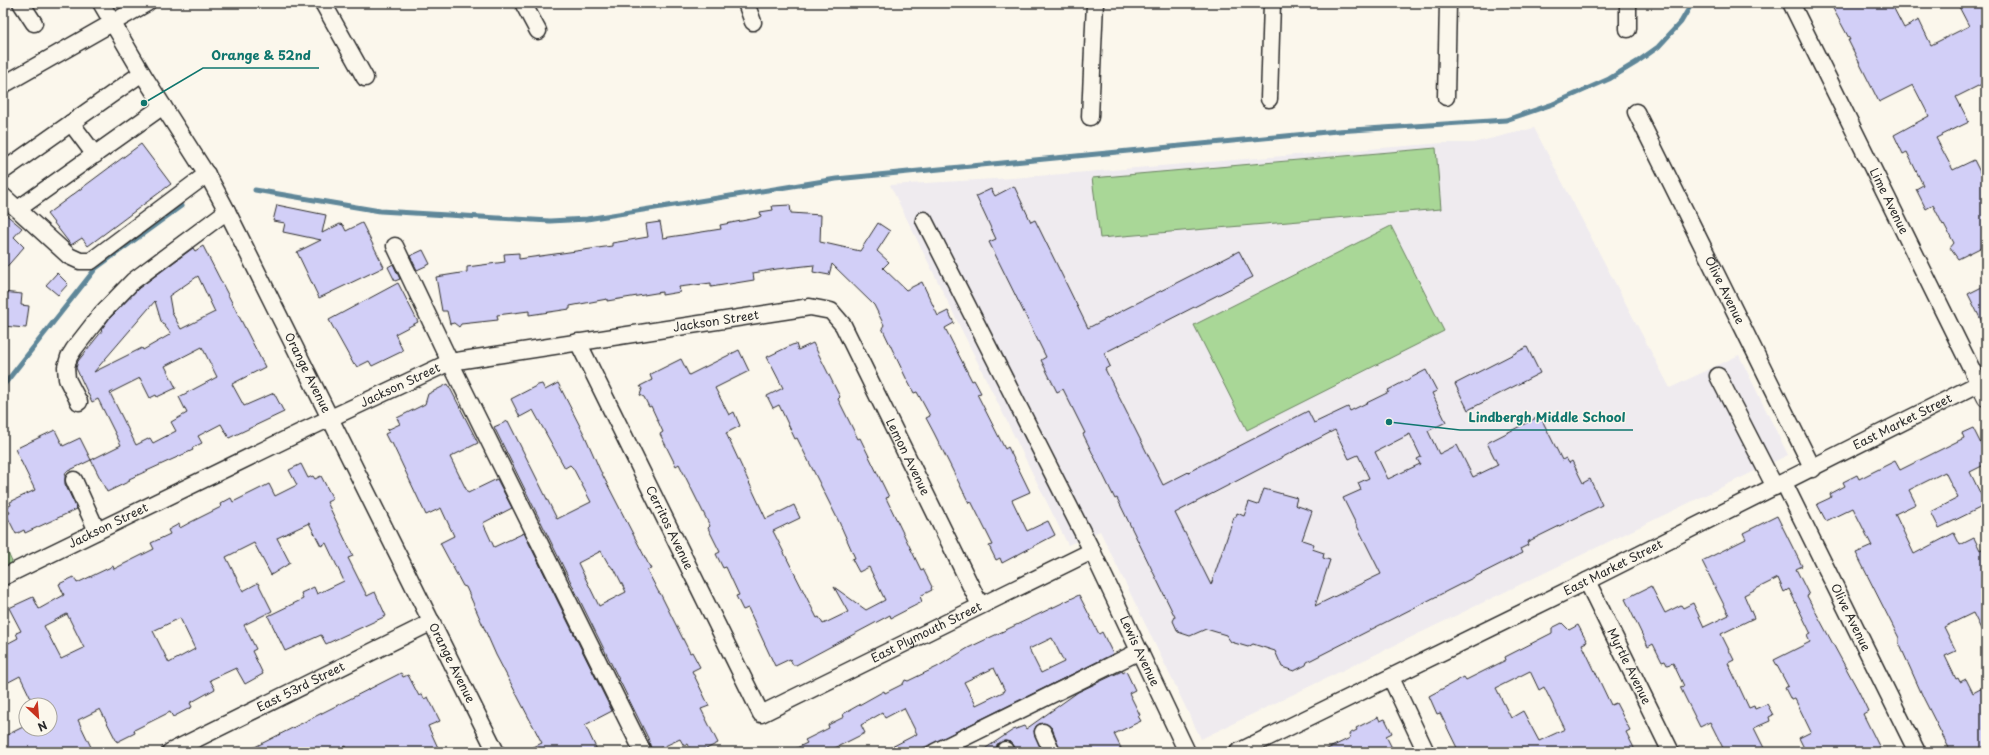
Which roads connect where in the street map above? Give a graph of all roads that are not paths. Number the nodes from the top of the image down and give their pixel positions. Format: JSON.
{"nodes":[{"id":1,"x":21,"y":3,"type":"edge"},
{"id":2,"x":101,"y":3,"type":"edge"},
{"id":3,"x":148,"y":3,"type":"edge"},
{"id":4,"x":323,"y":3,"type":"edge"},
{"id":5,"x":523,"y":3,"type":"edge"},
{"id":6,"x":746,"y":3,"type":"edge"},
{"id":7,"x":1094,"y":3,"type":"edge"},
{"id":8,"x":1272,"y":3,"type":"edge"},
{"id":9,"x":1448,"y":3,"type":"edge"},
{"id":10,"x":1628,"y":3,"type":"edge"},
{"id":11,"x":1792,"y":3,"type":"edge"},
{"id":12,"x":112,"y":22,"type":"junction"},
{"id":13,"x":753,"y":22,"type":"dead end"},
{"id":14,"x":34,"y":23,"type":"dead end"},
{"id":15,"x":1628,"y":29,"type":"dead end"},
{"id":16,"x":538,"y":31,"type":"dead end"},
{"id":17,"x":142,"y":73,"type":"junction"},
{"id":18,"x":365,"y":78,"type":"dead end"},
{"id":19,"x":3,"y":85,"type":"edge"},
{"id":20,"x":1446,"y":97,"type":"dead end"},
{"id":21,"x":1269,"y":99,"type":"dead end"},
{"id":22,"x":163,"y":106,"type":"junction"},
{"id":23,"x":1636,"y":112,"type":"dead end"},
{"id":24,"x":1090,"y":117,"type":"dead end"},
{"id":25,"x":71,"y":123,"type":"junction"},
{"id":26,"x":95,"y":155,"type":"junction"},
{"id":27,"x":3,"y":170,"type":"edge"},
{"id":28,"x":207,"y":174,"type":"junction"},
{"id":29,"x":3,"y":196,"type":"edge"},
{"id":30,"x":18,"y":209,"type":"junction"},
{"id":31,"x":227,"y":211,"type":"junction"},
{"id":32,"x":924,"y":220,"type":"dead end"},
{"id":33,"x":396,"y":246,"type":"dead end"},
{"id":34,"x":831,"y":311,"type":"joint"},
{"id":35,"x":578,"y":342,"type":"junction"},
{"id":36,"x":450,"y":362,"type":"junction"},
{"id":37,"x":1718,"y":376,"type":"dead end"},
{"id":38,"x":1982,"y":382,"type":"edge"},
{"id":39,"x":1986,"y":398,"type":"edge"},
{"id":40,"x":79,"y":402,"type":"dead end"},
{"id":41,"x":330,"y":418,"type":"junction"},
{"id":42,"x":1813,"y":468,"type":"junction"},
{"id":43,"x":74,"y":480,"type":"dead end"},
{"id":44,"x":1780,"y":485,"type":"junction"},
{"id":45,"x":97,"y":531,"type":"junction"},
{"id":46,"x":1092,"y":551,"type":"junction"},
{"id":47,"x":3,"y":577,"type":"edge"},
{"id":48,"x":1587,"y":581,"type":"junction"},
{"id":49,"x":980,"y":605,"type":"junction"},
{"id":50,"x":432,"y":622,"type":"junction"},
{"id":51,"x":1140,"y":651,"type":"junction"},
{"id":52,"x":1391,"y":678,"type":"junction"},
{"id":53,"x":761,"y":714,"type":"joint"},
{"id":54,"x":1043,"y":732,"type":"dead end"},
{"id":55,"x":940,"y":751,"type":"edge"},
{"id":56,"x":170,"y":752,"type":"edge"},
{"id":57,"x":496,"y":752,"type":"edge"},
{"id":58,"x":643,"y":752,"type":"edge"},
{"id":59,"x":1052,"y":752,"type":"edge"},
{"id":60,"x":1187,"y":752,"type":"edge"},
{"id":61,"x":1238,"y":752,"type":"edge"},
{"id":62,"x":1426,"y":752,"type":"edge"},
{"id":63,"x":1671,"y":752,"type":"edge"},
{"id":64,"x":1917,"y":752,"type":"edge"}],
"edges":[{"from":1,"to":14,"type":"street"},
{"from":2,"to":12,"type":"street","name":"Orange Avenue"},
{"from":3,"to":12,"type":"street"},
{"from":4,"to":18,"type":"street"},
{"from":5,"to":16,"type":"street"},
{"from":6,"to":13,"type":"street"},
{"from":7,"to":24,"type":"street"},
{"from":8,"to":21,"type":"street"},
{"from":9,"to":20,"type":"street"},
{"from":10,"to":15,"type":"street"},
{"from":11,"to":38,"type":"street","name":"Lime Avenue"},
{"from":12,"to":17,"type":"street","name":"Orange Avenue"},
{"from":12,"to":19,"type":"street"},
{"from":17,"to":22,"type":"street","name":"Orange Avenue"},
{"from":17,"to":25,"type":"street"},
{"from":22,"to":26,"type":"street"},
{"from":22,"to":28,"type":"street","name":"Orange Avenue"},
{"from":23,"to":42,"type":"street","name":"Olive Avenue"},
{"from":25,"to":26,"type":"street"},
{"from":25,"to":27,"type":"street"},
{"from":26,"to":30,"type":"street"},
{"from":28,"to":30,"type":"street"},
{"from":28,"to":31,"type":"street","name":"Orange Avenue"},
{"from":29,"to":30,"type":"street"},
{"from":31,"to":40,"type":"street"},
{"from":31,"to":41,"type":"street","name":"Orange Avenue"},
{"from":32,"to":46,"type":"street","name":"Lewis Avenue"},
{"from":33,"to":36,"type":"street"},
{"from":34,"to":35,"type":"street","name":"Jackson Street"},
{"from":34,"to":49,"type":"street","name":"Lemon Avenue"},
{"from":35,"to":36,"type":"street","name":"Jackson Street"},
{"from":35,"to":53,"type":"street","name":"Cerritos Avenue"},
{"from":36,"to":41,"type":"street","name":"Jackson Street"},
{"from":36,"to":58,"type":"street"},
{"from":37,"to":44,"type":"street","name":"Olive Avenue"},
{"from":38,"to":39,"type":"street","name":"Lime Avenue"},
{"from":38,"to":42,"type":"street","name":"East Market Street"},
{"from":41,"to":45,"type":"street","name":"Jackson Street"},
{"from":41,"to":50,"type":"street","name":"Orange Avenue"},
{"from":42,"to":44,"type":"street","name":"East Market Street"},
{"from":43,"to":45,"type":"street"},
{"from":44,"to":48,"type":"street","name":"East Market Street"},
{"from":44,"to":64,"type":"street","name":"Olive Avenue"},
{"from":45,"to":47,"type":"street","name":"Jackson Street"},
{"from":46,"to":49,"type":"street","name":"East Plymouth Street"},
{"from":46,"to":51,"type":"street","name":"Lewis Avenue"},
{"from":48,"to":52,"type":"street","name":"East Market Street"},
{"from":48,"to":63,"type":"street","name":"Myrtle Avenue"},
{"from":49,"to":53,"type":"street","name":"East Plymouth Street"},
{"from":50,"to":56,"type":"street","name":"East 53rd Street"},
{"from":50,"to":57,"type":"street","name":"Orange Avenue"},
{"from":51,"to":55,"type":"street"},
{"from":51,"to":60,"type":"street","name":"Lewis Avenue"},
{"from":52,"to":61,"type":"street","name":"East Market Street"},
{"from":52,"to":62,"type":"street"},
{"from":54,"to":59,"type":"street"}]}
